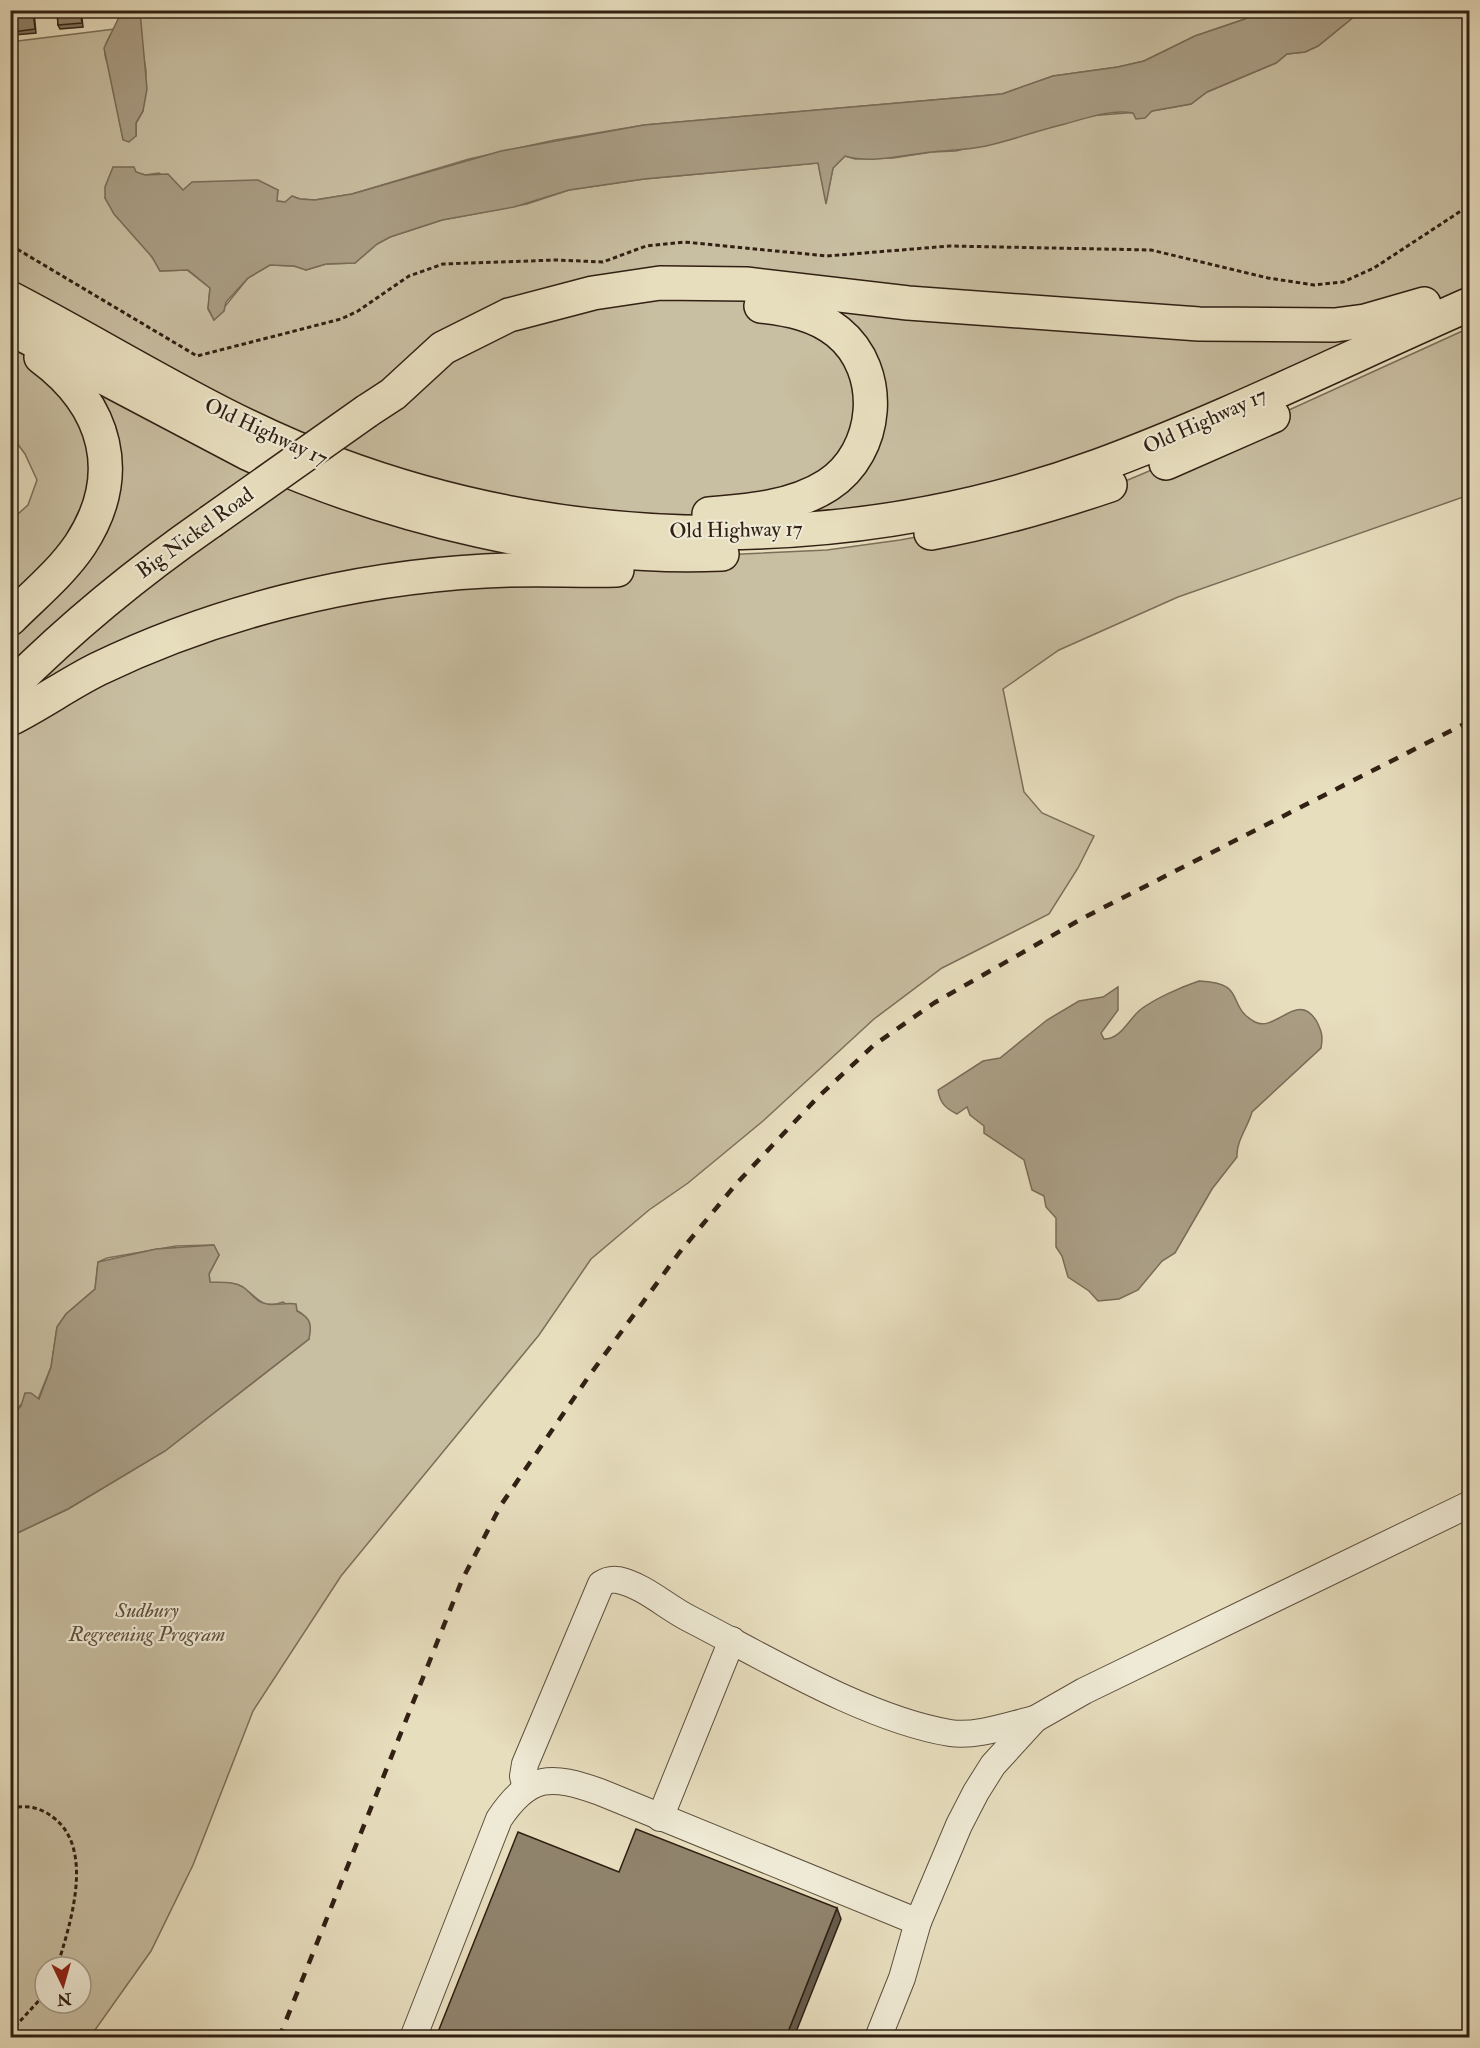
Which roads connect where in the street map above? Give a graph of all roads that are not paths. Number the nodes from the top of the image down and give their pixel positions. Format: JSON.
{"nodes":[{"id":1,"x":1470,"y":295,"type":"edge"},
{"id":2,"x":10,"y":298,"type":"edge"},
{"id":3,"x":1470,"y":304,"type":"edge"},
{"id":4,"x":1470,"y":327,"type":"edge"},
{"id":5,"x":10,"y":329,"type":"edge"},
{"id":6,"x":380,"y":402,"type":"junction"},
{"id":7,"x":614,"y":528,"type":"junction"},
{"id":8,"x":718,"y":555,"type":"junction"},
{"id":9,"x":10,"y":619,"type":"edge"},
{"id":10,"x":10,"y":688,"type":"edge"},
{"id":11,"x":10,"y":719,"type":"edge"},
{"id":12,"x":1470,"y":1504,"type":"edge"},
{"id":13,"x":732,"y":1640,"type":"junction"},
{"id":14,"x":1035,"y":1719,"type":"junction"},
{"id":15,"x":526,"y":1789,"type":"junction"},
{"id":16,"x":660,"y":1818,"type":"junction"},
{"id":17,"x":918,"y":1922,"type":"junction"},
{"id":18,"x":413,"y":2037,"type":"edge"},
{"id":19,"x":878,"y":2037,"type":"edge"}],
"edges":[{"from":1,"to":6,"type":"main road"},
{"from":2,"to":7,"type":"main road","name":"Old Highway 17"},
{"from":3,"to":7,"type":"main road","name":"Old Highway 17"},
{"from":4,"to":8,"type":"main road","name":"Old Highway 17"},
{"from":5,"to":8,"type":"main road","name":"Old Highway 17"},
{"from":5,"to":9,"type":"main road"},
{"from":6,"to":7,"type":"main road"},
{"from":6,"to":10,"type":"main road","name":"Big Nickel Road","bridge":true},
{"from":8,"to":11,"type":"main road"},
{"from":12,"to":14,"type":"street"},
{"from":13,"to":14,"type":"street"},
{"from":13,"to":15,"type":"street"},
{"from":13,"to":16,"type":"street"},
{"from":14,"to":17,"type":"street"},
{"from":15,"to":16,"type":"street"},
{"from":15,"to":18,"type":"street"},
{"from":16,"to":17,"type":"street"},
{"from":17,"to":19,"type":"street"}]}
